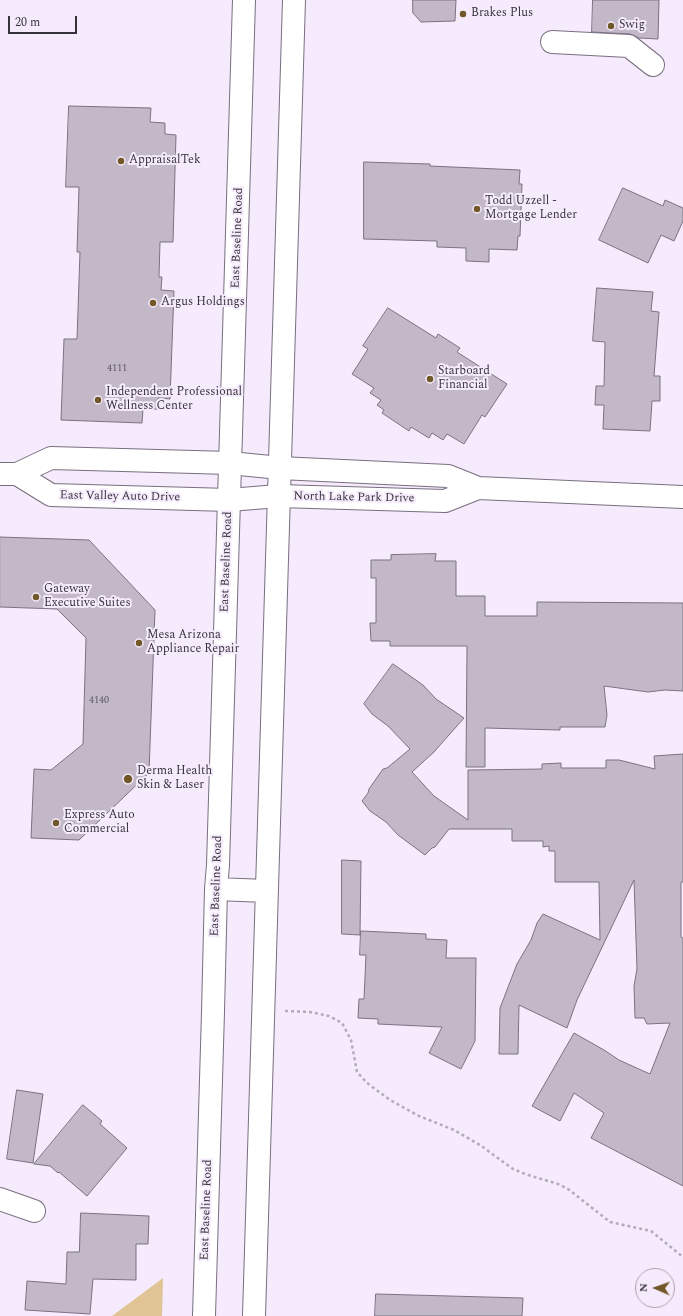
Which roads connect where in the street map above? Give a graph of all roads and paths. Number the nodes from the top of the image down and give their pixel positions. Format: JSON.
{"nodes":[{"id":1,"x":244,"y":0,"type":"edge"},
{"id":2,"x":294,"y":0,"type":"edge"},
{"id":3,"x":552,"y":42,"type":"dead end"},
{"id":4,"x":653,"y":65,"type":"dead end"},
{"id":5,"x":230,"y":463,"type":"junction"},
{"id":6,"x":280,"y":468,"type":"junction"},
{"id":7,"x":9,"y":474,"type":"edge"},
{"id":8,"x":478,"y":488,"type":"junction"},
{"id":9,"x":279,"y":496,"type":"junction"},
{"id":10,"x":683,"y":497,"type":"edge"},
{"id":11,"x":229,"y":500,"type":"junction"},
{"id":12,"x":216,"y":889,"type":"junction"},
{"id":13,"x":266,"y":891,"type":"junction"},
{"id":14,"x":263,"y":1011,"type":"junction"},
{"id":15,"x":0,"y":1199,"type":"edge"},
{"id":16,"x":34,"y":1211,"type":"dead end"},
{"id":17,"x":683,"y":1257,"type":"edge"},
{"id":18,"x":204,"y":1316,"type":"edge"},
{"id":19,"x":254,"y":1316,"type":"edge"}],
"edges":[{"from":1,"to":5,"type":"main road","name":"East Baseline Road"},
{"from":2,"to":6,"type":"main road"},
{"from":3,"to":4,"type":"main road"},
{"from":5,"to":6,"type":"main road","name":"North Lake Park Drive"},
{"from":5,"to":7,"type":"main road","name":"East Valley Auto Drive"},
{"from":5,"to":11,"type":"main road","name":"East Baseline Road"},
{"from":6,"to":8,"type":"main road","name":"North Lake Park Drive"},
{"from":6,"to":9,"type":"main road"},
{"from":7,"to":11,"type":"main road","name":"East Valley Auto Drive"},
{"from":8,"to":9,"type":"main road","name":"North Lake Park Drive"},
{"from":8,"to":10,"type":"main road","name":"North Lake Park Drive"},
{"from":9,"to":11,"type":"main road","name":"North Lake Park Drive"},
{"from":9,"to":13,"type":"main road"},
{"from":11,"to":12,"type":"main road","name":"East Baseline Road"},
{"from":12,"to":13,"type":"main road"},
{"from":12,"to":18,"type":"main road","name":"East Baseline Road"},
{"from":13,"to":14,"type":"main road"},
{"from":14,"to":17,"type":"path"},
{"from":14,"to":19,"type":"main road"},
{"from":15,"to":16,"type":"main road"}]}
